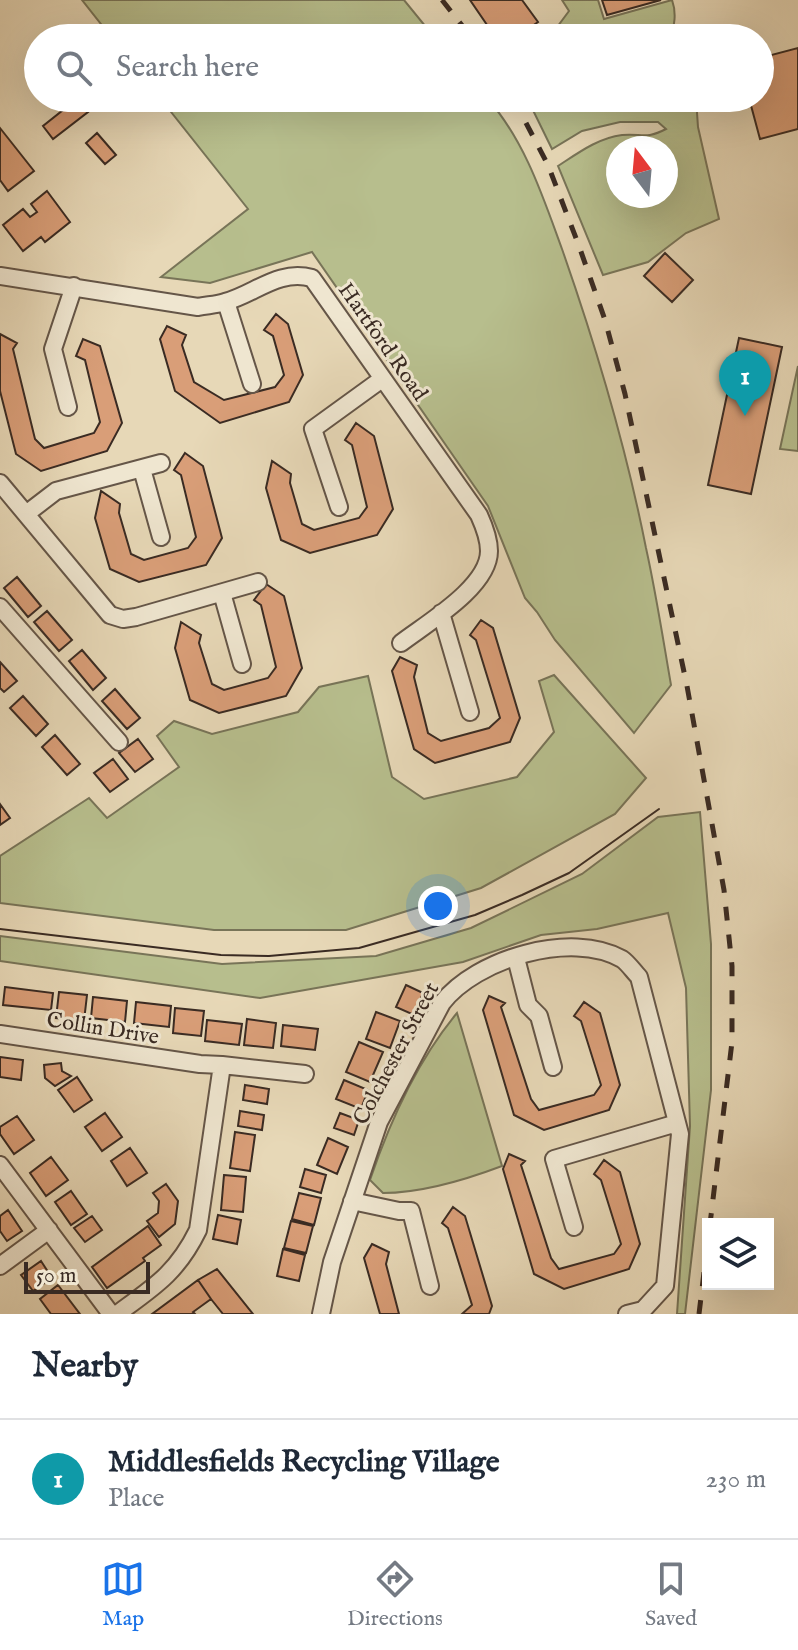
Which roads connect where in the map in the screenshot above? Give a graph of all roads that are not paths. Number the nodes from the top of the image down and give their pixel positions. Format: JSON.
{"nodes":[{"id":1,"x":0,"y":276,"type":"edge"},
{"id":2,"x":74,"y":286,"type":"junction"},
{"id":3,"x":226,"y":302,"type":"junction"},
{"id":4,"x":382,"y":379,"type":"junction"},
{"id":5,"x":252,"y":384,"type":"dead end"},
{"id":6,"x":68,"y":407,"type":"dead end"},
{"id":7,"x":161,"y":463,"type":"dead end"},
{"id":8,"x":142,"y":469,"type":"junction"},
{"id":9,"x":0,"y":483,"type":"edge"},
{"id":10,"x":339,"y":507,"type":"dead end"},
{"id":11,"x":26,"y":514,"type":"junction"},
{"id":12,"x":161,"y":537,"type":"dead end"},
{"id":13,"x":258,"y":582,"type":"dead end"},
{"id":14,"x":222,"y":593,"type":"junction"},
{"id":15,"x":0,"y":607,"type":"edge"},
{"id":16,"x":441,"y":613,"type":"junction"},
{"id":17,"x":401,"y":643,"type":"dead end"},
{"id":18,"x":242,"y":664,"type":"dead end"},
{"id":19,"x":470,"y":712,"type":"dead end"},
{"id":20,"x":119,"y":742,"type":"dead end"},
{"id":21,"x":516,"y":958,"type":"junction"},
{"id":22,"x":0,"y":1034,"type":"edge"},
{"id":23,"x":222,"y":1065,"type":"junction"},
{"id":24,"x":553,"y":1067,"type":"dead end"},
{"id":25,"x":305,"y":1074,"type":"dead end"},
{"id":26,"x":677,"y":1123,"type":"junction"},
{"id":27,"x":0,"y":1165,"type":"edge"},
{"id":28,"x":352,"y":1201,"type":"junction"},
{"id":29,"x":574,"y":1227,"type":"dead end"},
{"id":30,"x":49,"y":1230,"type":"junction"},
{"id":31,"x":0,"y":1266,"type":"edge"},
{"id":32,"x":430,"y":1286,"type":"dead end"},
{"id":33,"x":111,"y":1314,"type":"edge"},
{"id":34,"x":117,"y":1314,"type":"edge"},
{"id":35,"x":321,"y":1314,"type":"edge"},
{"id":36,"x":627,"y":1314,"type":"edge"}],
"edges":[{"from":1,"to":2,"type":"street","name":"Hartford Road"},
{"from":2,"to":3,"type":"street","name":"Hartford Road"},
{"from":2,"to":6,"type":"street"},
{"from":3,"to":4,"type":"street","name":"Hartford Road"},
{"from":3,"to":5,"type":"street"},
{"from":4,"to":10,"type":"street"},
{"from":4,"to":16,"type":"street","name":"Hartford Road"},
{"from":7,"to":8,"type":"street"},
{"from":8,"to":11,"type":"street"},
{"from":8,"to":12,"type":"street"},
{"from":9,"to":11,"type":"street"},
{"from":11,"to":14,"type":"street"},
{"from":13,"to":14,"type":"street"},
{"from":14,"to":18,"type":"street"},
{"from":15,"to":20,"type":"street"},
{"from":16,"to":17,"type":"street","name":"Hartford Road"},
{"from":16,"to":19,"type":"street"},
{"from":21,"to":24,"type":"street"},
{"from":21,"to":26,"type":"street","name":"Colchester Street"},
{"from":21,"to":28,"type":"street","name":"Colchester Street"},
{"from":22,"to":23,"type":"street","name":"Collin Drive"},
{"from":23,"to":25,"type":"street","name":"Collin Drive"},
{"from":23,"to":34,"type":"street"},
{"from":26,"to":29,"type":"street"},
{"from":26,"to":36,"type":"street","name":"Colchester Street"},
{"from":27,"to":30,"type":"street"},
{"from":28,"to":32,"type":"street"},
{"from":28,"to":35,"type":"street","name":"Colchester Street"},
{"from":30,"to":31,"type":"street"},
{"from":30,"to":33,"type":"street"}]}
